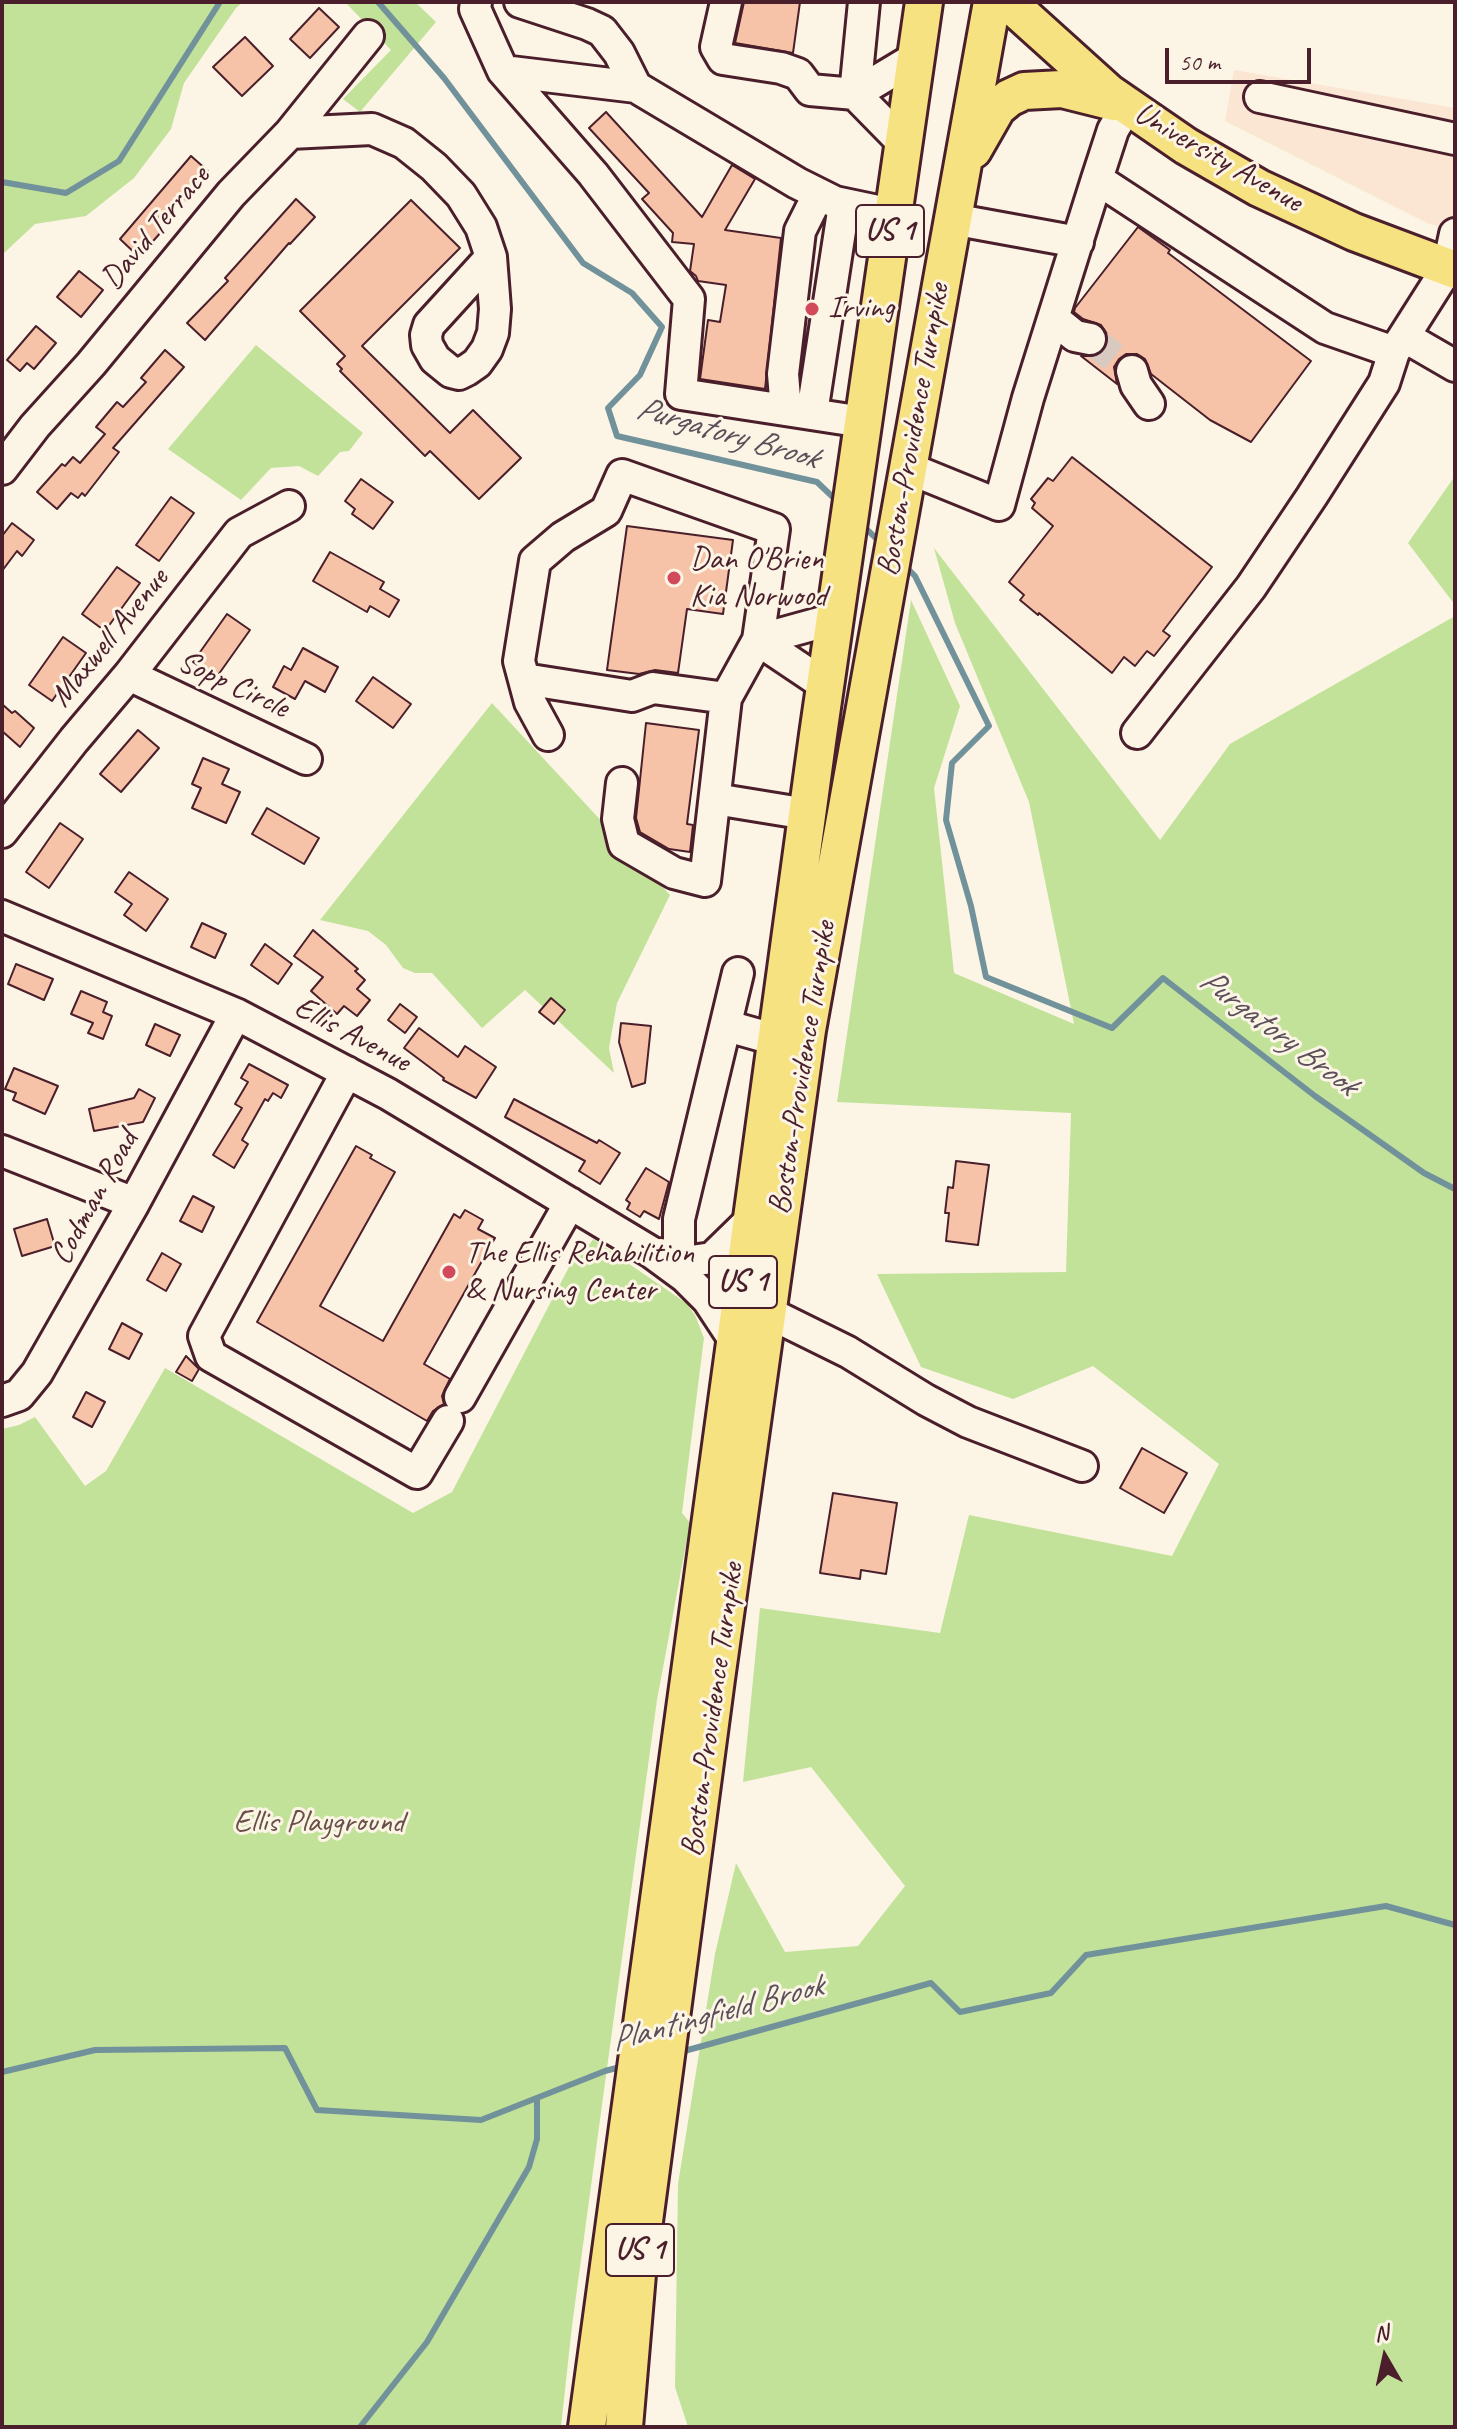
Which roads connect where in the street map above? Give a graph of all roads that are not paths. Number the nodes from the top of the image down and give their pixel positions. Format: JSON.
{"nodes":[{"id":1,"x":476,"y":2,"type":"edge"},
{"id":2,"x":520,"y":2,"type":"edge"},
{"id":3,"x":726,"y":2,"type":"edge"},
{"id":4,"x":864,"y":2,"type":"edge"},
{"id":5,"x":924,"y":2,"type":"edge"},
{"id":6,"x":992,"y":2,"type":"edge"},
{"id":7,"x":1008,"y":2,"type":"edge"},
{"id":8,"x":368,"y":36,"type":"dead end"},
{"id":9,"x":915,"y":58,"type":"junction"},
{"id":10,"x":503,"y":71,"type":"junction"},
{"id":11,"x":636,"y":87,"type":"junction"},
{"id":12,"x":855,"y":94,"type":"junction"},
{"id":13,"x":1260,"y":97,"type":"dead end"},
{"id":14,"x":1127,"y":106,"type":"junction"},
{"id":15,"x":290,"y":133,"type":"junction"},
{"id":16,"x":1455,"y":139,"type":"edge"},
{"id":17,"x":903,"y":143,"type":"junction"},
{"id":18,"x":960,"y":175,"type":"junction"},
{"id":19,"x":1097,"y":179,"type":"junction"},
{"id":20,"x":831,"y":200,"type":"junction"},
{"id":21,"x":892,"y":214,"type":"junction"},
{"id":22,"x":952,"y":219,"type":"junction"},
{"id":23,"x":1078,"y":242,"type":"junction"},
{"id":24,"x":491,"y":257,"type":"dead end"},
{"id":25,"x":1453,"y":257,"type":"edge"},
{"id":26,"x":1399,"y":344,"type":"junction"},
{"id":27,"x":1455,"y":366,"type":"edge"},
{"id":28,"x":799,"y":412,"type":"junction"},
{"id":29,"x":863,"y":422,"type":"junction"},
{"id":30,"x":908,"y":468,"type":"junction"},
{"id":31,"x":2,"y":469,"type":"edge"},
{"id":32,"x":289,"y":506,"type":"dead end"},
{"id":33,"x":834,"y":619,"type":"junction"},
{"id":34,"x":758,"y":640,"type":"junction"},
{"id":35,"x":522,"y":670,"type":"junction"},
{"id":36,"x":129,"y":675,"type":"junction"},
{"id":37,"x":825,"y":685,"type":"junction"},
{"id":38,"x":726,"y":698,"type":"junction"},
{"id":39,"x":1137,"y":733,"type":"dead end"},
{"id":40,"x":548,"y":735,"type":"dead end"},
{"id":41,"x":306,"y":759,"type":"dead end"},
{"id":42,"x":622,"y":783,"type":"dead end"},
{"id":43,"x":715,"y":799,"type":"junction"},
{"id":44,"x":807,"y":814,"type":"junction"},
{"id":45,"x":2,"y":832,"type":"edge"},
{"id":46,"x":2,"y":916,"type":"edge"},
{"id":47,"x":738,"y":973,"type":"dead end"},
{"id":48,"x":236,"y":1014,"type":"junction"},
{"id":49,"x":727,"y":1026,"type":"junction"},
{"id":50,"x":777,"y":1040,"type":"junction"},
{"id":51,"x":347,"y":1072,"type":"junction"},
{"id":52,"x":2,"y":1151,"type":"edge"},
{"id":53,"x":134,"y":1203,"type":"junction"},
{"id":54,"x":570,"y":1203,"type":"junction"},
{"id":55,"x":753,"y":1218,"type":"junction"},
{"id":56,"x":665,"y":1255,"type":"junction"},
{"id":57,"x":767,"y":1312,"type":"junction"},
{"id":58,"x":735,"y":1341,"type":"junction"},
{"id":59,"x":2,"y":1401,"type":"edge"},
{"id":60,"x":1082,"y":1466,"type":"dead end"},
{"id":61,"x":655,"y":2033,"type":"junction"},
{"id":62,"x":649,"y":2076,"type":"junction"},
{"id":63,"x":587,"y":2427,"type":"edge"},
{"id":64,"x":624,"y":2427,"type":"edge"}],
"edges":[{"from":1,"to":10,"type":"street"},
{"from":2,"to":11,"type":"street"},
{"from":3,"to":12,"type":"street"},
{"from":4,"to":12,"type":"street"},
{"from":5,"to":9,"type":"main road","name":"Boston-Providence Turnpike","number":"US 1"},
{"from":6,"to":18,"type":"main road","name":"Boston-Providence Turnpike","number":"US 1"},
{"from":7,"to":14,"type":"main road","name":"University Avenue"},
{"from":8,"to":15,"type":"street","name":"David Terrace"},
{"from":9,"to":12,"type":"street"},
{"from":9,"to":17,"type":"main road","name":"Boston-Providence Turnpike","number":"US 1"},
{"from":10,"to":11,"type":"street"},
{"from":10,"to":28,"type":"street"},
{"from":11,"to":20,"type":"street"},
{"from":12,"to":17,"type":"street"},
{"from":13,"to":16,"type":"street"},
{"from":14,"to":18,"type":"main road"},
{"from":14,"to":19,"type":"street"},
{"from":14,"to":25,"type":"main road","name":"University Avenue"},
{"from":15,"to":24,"type":"street"},
{"from":15,"to":31,"type":"street","name":"David Terrace"},
{"from":17,"to":21,"type":"main road","name":"Boston-Providence Turnpike","number":"US 1"},
{"from":18,"to":22,"type":"main road","name":"Boston-Providence Turnpike","number":"US 1"},
{"from":19,"to":23,"type":"street"},
{"from":19,"to":26,"type":"street"},
{"from":20,"to":21,"type":"street"},
{"from":20,"to":28,"type":"street"},
{"from":21,"to":29,"type":"main road","name":"Boston-Providence Turnpike","number":"US 1"},
{"from":22,"to":23,"type":"street"},
{"from":22,"to":30,"type":"main road","name":"Boston-Providence Turnpike","number":"US 1"},
{"from":23,"to":30,"type":"street"},
{"from":25,"to":26,"type":"street"},
{"from":26,"to":27,"type":"street"},
{"from":26,"to":39,"type":"street"},
{"from":28,"to":29,"type":"street"},
{"from":29,"to":33,"type":"main road","name":"Boston-Providence Turnpike","number":"US 1"},
{"from":30,"to":57,"type":"main road","name":"Boston-Providence Turnpike","number":"US 1"},
{"from":32,"to":36,"type":"street","name":"Maxwell Avenue"},
{"from":33,"to":34,"type":"street"},
{"from":33,"to":37,"type":"main road","name":"Boston-Providence Turnpike","number":"US 1"},
{"from":34,"to":35,"type":"street"},
{"from":34,"to":37,"type":"street"},
{"from":34,"to":38,"type":"street"},
{"from":35,"to":38,"type":"street"},
{"from":35,"to":40,"type":"street"},
{"from":36,"to":41,"type":"street","name":"Sopp Circle"},
{"from":36,"to":45,"type":"street","name":"Maxwell Avenue"},
{"from":37,"to":44,"type":"main road","name":"Boston-Providence Turnpike","number":"US 1"},
{"from":38,"to":43,"type":"street"},
{"from":42,"to":43,"type":"street"},
{"from":43,"to":44,"type":"street"},
{"from":44,"to":50,"type":"main road","name":"Boston-Providence Turnpike","number":"US 1"},
{"from":46,"to":48,"type":"street","name":"Ellis Avenue"},
{"from":47,"to":49,"type":"street"},
{"from":48,"to":51,"type":"street","name":"Ellis Avenue"},
{"from":48,"to":53,"type":"street","name":"Codman Road"},
{"from":49,"to":50,"type":"street"},
{"from":49,"to":56,"type":"street"},
{"from":50,"to":55,"type":"main road","name":"Boston-Providence Turnpike","number":"US 1"},
{"from":51,"to":54,"type":"street","name":"Ellis Avenue"},
{"from":51,"to":54,"type":"street"},
{"from":52,"to":53,"type":"street"},
{"from":53,"to":59,"type":"street","name":"Codman Road"},
{"from":54,"to":56,"type":"street","name":"Ellis Avenue"},
{"from":55,"to":56,"type":"street"},
{"from":55,"to":58,"type":"main road","name":"Boston-Providence Turnpike","number":"US 1"},
{"from":56,"to":58,"type":"street","name":"Ellis Avenue"},
{"from":57,"to":60,"type":"street"},
{"from":57,"to":61,"type":"main road","name":"Boston-Providence Turnpike","number":"US 1"},
{"from":58,"to":61,"type":"main road","name":"Boston-Providence Turnpike","number":"US 1"},
{"from":61,"to":62,"type":"main road","name":"Boston-Providence Turnpike","number":"US 1"},
{"from":62,"to":63,"type":"main road","name":"Boston-Providence Turnpike","number":"US 1"},
{"from":62,"to":64,"type":"main road","name":"Boston-Providence Turnpike","number":"US 1"}]}
